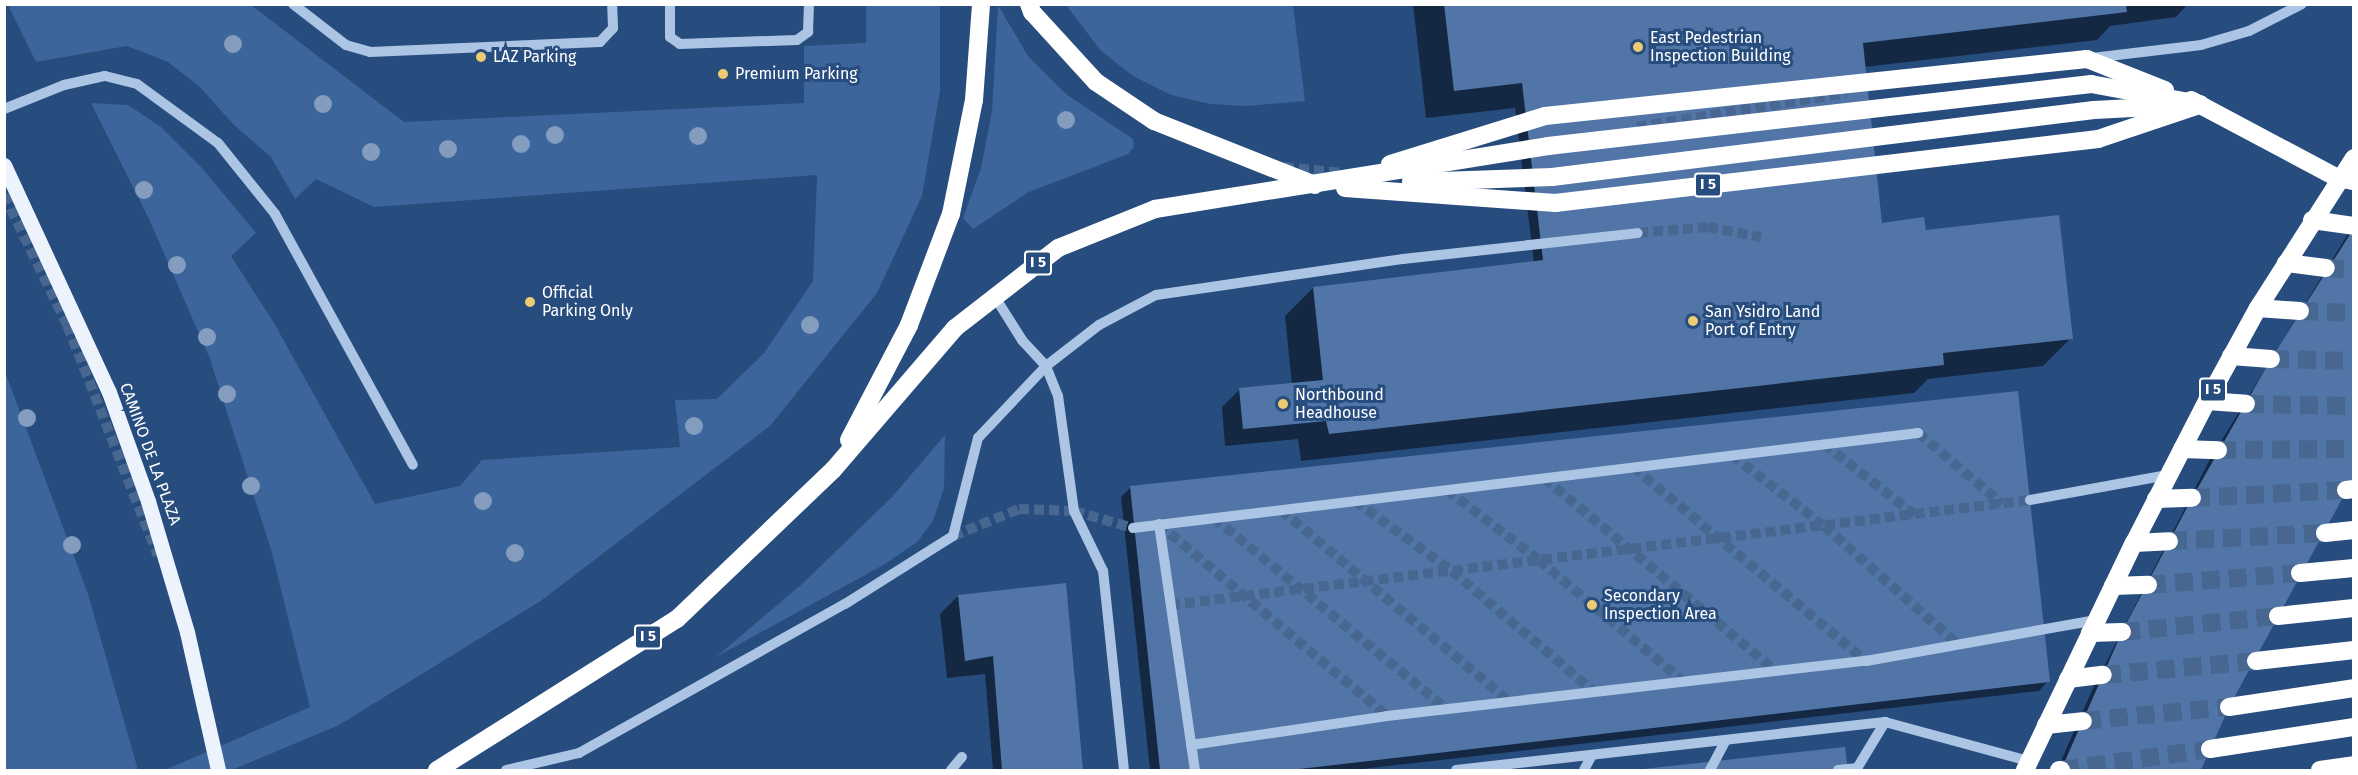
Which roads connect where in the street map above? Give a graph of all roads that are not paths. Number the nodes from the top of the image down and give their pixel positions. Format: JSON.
{"nodes":[{"id":1,"x":293,"y":4,"type":"edge"},
{"id":2,"x":612,"y":4,"type":"edge"},
{"id":3,"x":670,"y":4,"type":"edge"},
{"id":4,"x":809,"y":4,"type":"edge"},
{"id":5,"x":981,"y":4,"type":"edge"},
{"id":6,"x":1029,"y":4,"type":"edge"},
{"id":7,"x":2302,"y":4,"type":"edge"},
{"id":8,"x":2087,"y":58,"type":"junction"},
{"id":9,"x":2200,"y":104,"type":"junction"},
{"id":10,"x":4,"y":109,"type":"edge"},
{"id":11,"x":2354,"y":158,"type":"edge"},
{"id":12,"x":4,"y":165,"type":"edge"},
{"id":13,"x":2346,"y":180,"type":"edge"},
{"id":14,"x":1316,"y":186,"type":"junction"},
{"id":15,"x":2312,"y":220,"type":"junction"},
{"id":16,"x":2354,"y":226,"type":"edge"},
{"id":17,"x":1638,"y":233,"type":"tunnel mouth"},
{"id":18,"x":2286,"y":263,"type":"junction"},
{"id":19,"x":2326,"y":268,"type":"tunnel mouth"},
{"id":20,"x":995,"y":297,"type":"junction"},
{"id":21,"x":2258,"y":308,"type":"junction"},
{"id":22,"x":2300,"y":311,"type":"tunnel mouth"},
{"id":23,"x":2231,"y":356,"type":"junction"},
{"id":24,"x":2271,"y":359,"type":"tunnel mouth"},
{"id":25,"x":1046,"y":366,"type":"junction"},
{"id":26,"x":2207,"y":401,"type":"junction"},
{"id":27,"x":2246,"y":404,"type":"tunnel mouth"},
{"id":28,"x":1918,"y":433,"type":"dead end"},
{"id":29,"x":2182,"y":449,"type":"junction"},
{"id":30,"x":2218,"y":450,"type":"tunnel mouth"},
{"id":31,"x":413,"y":465,"type":"dead end"},
{"id":32,"x":834,"y":470,"type":"junction"},
{"id":33,"x":2168,"y":475,"type":"junction"},
{"id":34,"x":2192,"y":498,"type":"tunnel mouth"},
{"id":35,"x":2156,"y":499,"type":"junction"},
{"id":36,"x":2030,"y":500,"type":"tunnel mouth"},
{"id":37,"x":1159,"y":524,"type":"junction"},
{"id":38,"x":1133,"y":528,"type":"tunnel mouth"},
{"id":39,"x":2354,"y":530,"type":"edge"},
{"id":40,"x":2325,"y":533,"type":"tunnel mouth"},
{"id":41,"x":2169,"y":541,"type":"tunnel mouth"},
{"id":42,"x":2134,"y":543,"type":"junction"},
{"id":43,"x":2354,"y":568,"type":"edge"},
{"id":44,"x":2300,"y":573,"type":"tunnel mouth"},
{"id":45,"x":2148,"y":585,"type":"tunnel mouth"},
{"id":46,"x":2113,"y":586,"type":"junction"},
{"id":47,"x":2354,"y":608,"type":"edge"},
{"id":48,"x":2278,"y":616,"type":"tunnel mouth"},
{"id":49,"x":2093,"y":627,"type":"junction"},
{"id":50,"x":2122,"y":632,"type":"tunnel mouth"},
{"id":51,"x":2354,"y":650,"type":"edge"},
{"id":52,"x":2256,"y":661,"type":"tunnel mouth"},
{"id":53,"x":2103,"y":675,"type":"tunnel mouth"},
{"id":54,"x":2068,"y":679,"type":"junction"},
{"id":55,"x":2354,"y":688,"type":"edge"},
{"id":56,"x":2229,"y":707,"type":"tunnel mouth"},
{"id":57,"x":2083,"y":721,"type":"tunnel mouth"},
{"id":58,"x":1885,"y":722,"type":"junction"},
{"id":59,"x":2046,"y":725,"type":"junction"},
{"id":60,"x":2354,"y":727,"type":"edge"},
{"id":61,"x":1726,"y":740,"type":"junction"},
{"id":62,"x":1191,"y":745,"type":"junction"},
{"id":63,"x":2210,"y":749,"type":"tunnel mouth"},
{"id":64,"x":1592,"y":756,"type":"junction"},
{"id":65,"x":962,"y":757,"type":"dead end"},
{"id":66,"x":2354,"y":765,"type":"edge"},
{"id":67,"x":2027,"y":766,"type":"edge"},
{"id":68,"x":1857,"y":769,"type":"edge"},
{"id":69,"x":218,"y":771,"type":"edge"},
{"id":70,"x":437,"y":771,"type":"edge"},
{"id":71,"x":507,"y":771,"type":"edge"},
{"id":72,"x":951,"y":771,"type":"edge"},
{"id":73,"x":1124,"y":771,"type":"edge"},
{"id":74,"x":1195,"y":771,"type":"edge"},
{"id":75,"x":1456,"y":771,"type":"edge"},
{"id":76,"x":1584,"y":771,"type":"edge"},
{"id":77,"x":1710,"y":771,"type":"edge"},
{"id":78,"x":1838,"y":771,"type":"edge"},
{"id":79,"x":2320,"y":771,"type":"edge"}],
"edges":[{"from":1,"to":2,"type":"lane"},
{"from":3,"to":4,"type":"lane"},
{"from":5,"to":32,"type":"highway"},
{"from":6,"to":14,"type":"highway"},
{"from":7,"to":8,"type":"lane"},
{"from":8,"to":9,"type":"highway","number":"I 5"},
{"from":8,"to":14,"type":"highway","number":"I 5"},
{"from":9,"to":13,"type":"highway","number":"I 5"},
{"from":9,"to":14,"type":"highway","number":"I 5"},
{"from":9,"to":14,"type":"highway","number":"I 5"},
{"from":9,"to":14,"type":"highway","number":"I 5"},
{"from":10,"to":31,"type":"lane"},
{"from":11,"to":13,"type":"highway","number":"I 5"},
{"from":12,"to":69,"type":"main road","name":"CAMINO DE LA PLAZA"},
{"from":13,"to":15,"type":"highway","number":"I 5"},
{"from":14,"to":20,"type":"highway","number":"I 5"},
{"from":15,"to":16,"type":"highway"},
{"from":15,"to":18,"type":"highway","number":"I 5"},
{"from":17,"to":25,"type":"lane"},
{"from":18,"to":19,"type":"highway"},
{"from":18,"to":21,"type":"highway","number":"I 5"},
{"from":20,"to":25,"type":"lane"},
{"from":20,"to":32,"type":"highway","number":"I 5"},
{"from":21,"to":22,"type":"highway"},
{"from":21,"to":23,"type":"highway","number":"I 5"},
{"from":23,"to":24,"type":"highway","number":"I 5"},
{"from":23,"to":26,"type":"highway","number":"I 5"},
{"from":25,"to":71,"type":"lane"},
{"from":25,"to":73,"type":"lane"},
{"from":26,"to":27,"type":"highway","number":"I 5"},
{"from":26,"to":29,"type":"highway","number":"I 5"},
{"from":28,"to":37,"type":"lane"},
{"from":29,"to":30,"type":"highway"},
{"from":29,"to":33,"type":"highway","number":"I 5"},
{"from":32,"to":70,"type":"highway","number":"I 5"},
{"from":33,"to":35,"type":"highway","number":"I 5"},
{"from":33,"to":36,"type":"lane"},
{"from":34,"to":35,"type":"highway"},
{"from":35,"to":42,"type":"highway","number":"I 5"},
{"from":37,"to":38,"type":"lane"},
{"from":37,"to":62,"type":"lane"},
{"from":39,"to":40,"type":"highway"},
{"from":41,"to":42,"type":"highway"},
{"from":42,"to":46,"type":"highway","number":"I 5"},
{"from":43,"to":44,"type":"highway"},
{"from":45,"to":46,"type":"highway"},
{"from":46,"to":49,"type":"highway","number":"I 5"},
{"from":47,"to":48,"type":"highway"},
{"from":49,"to":50,"type":"highway"},
{"from":49,"to":54,"type":"highway","number":"I 5"},
{"from":49,"to":62,"type":"lane"},
{"from":51,"to":52,"type":"highway"},
{"from":53,"to":54,"type":"highway"},
{"from":54,"to":59,"type":"highway","number":"I 5"},
{"from":55,"to":56,"type":"highway"},
{"from":57,"to":59,"type":"highway"},
{"from":58,"to":61,"type":"lane"},
{"from":58,"to":67,"type":"lane"},
{"from":58,"to":68,"type":"lane"},
{"from":59,"to":67,"type":"highway","number":"I 5"},
{"from":60,"to":63,"type":"highway"},
{"from":61,"to":64,"type":"lane"},
{"from":61,"to":77,"type":"lane"},
{"from":62,"to":74,"type":"lane"},
{"from":64,"to":75,"type":"lane"},
{"from":64,"to":76,"type":"lane"},
{"from":65,"to":72,"type":"lane"},
{"from":66,"to":79,"type":"highway"},
{"from":68,"to":78,"type":"lane"}]}
